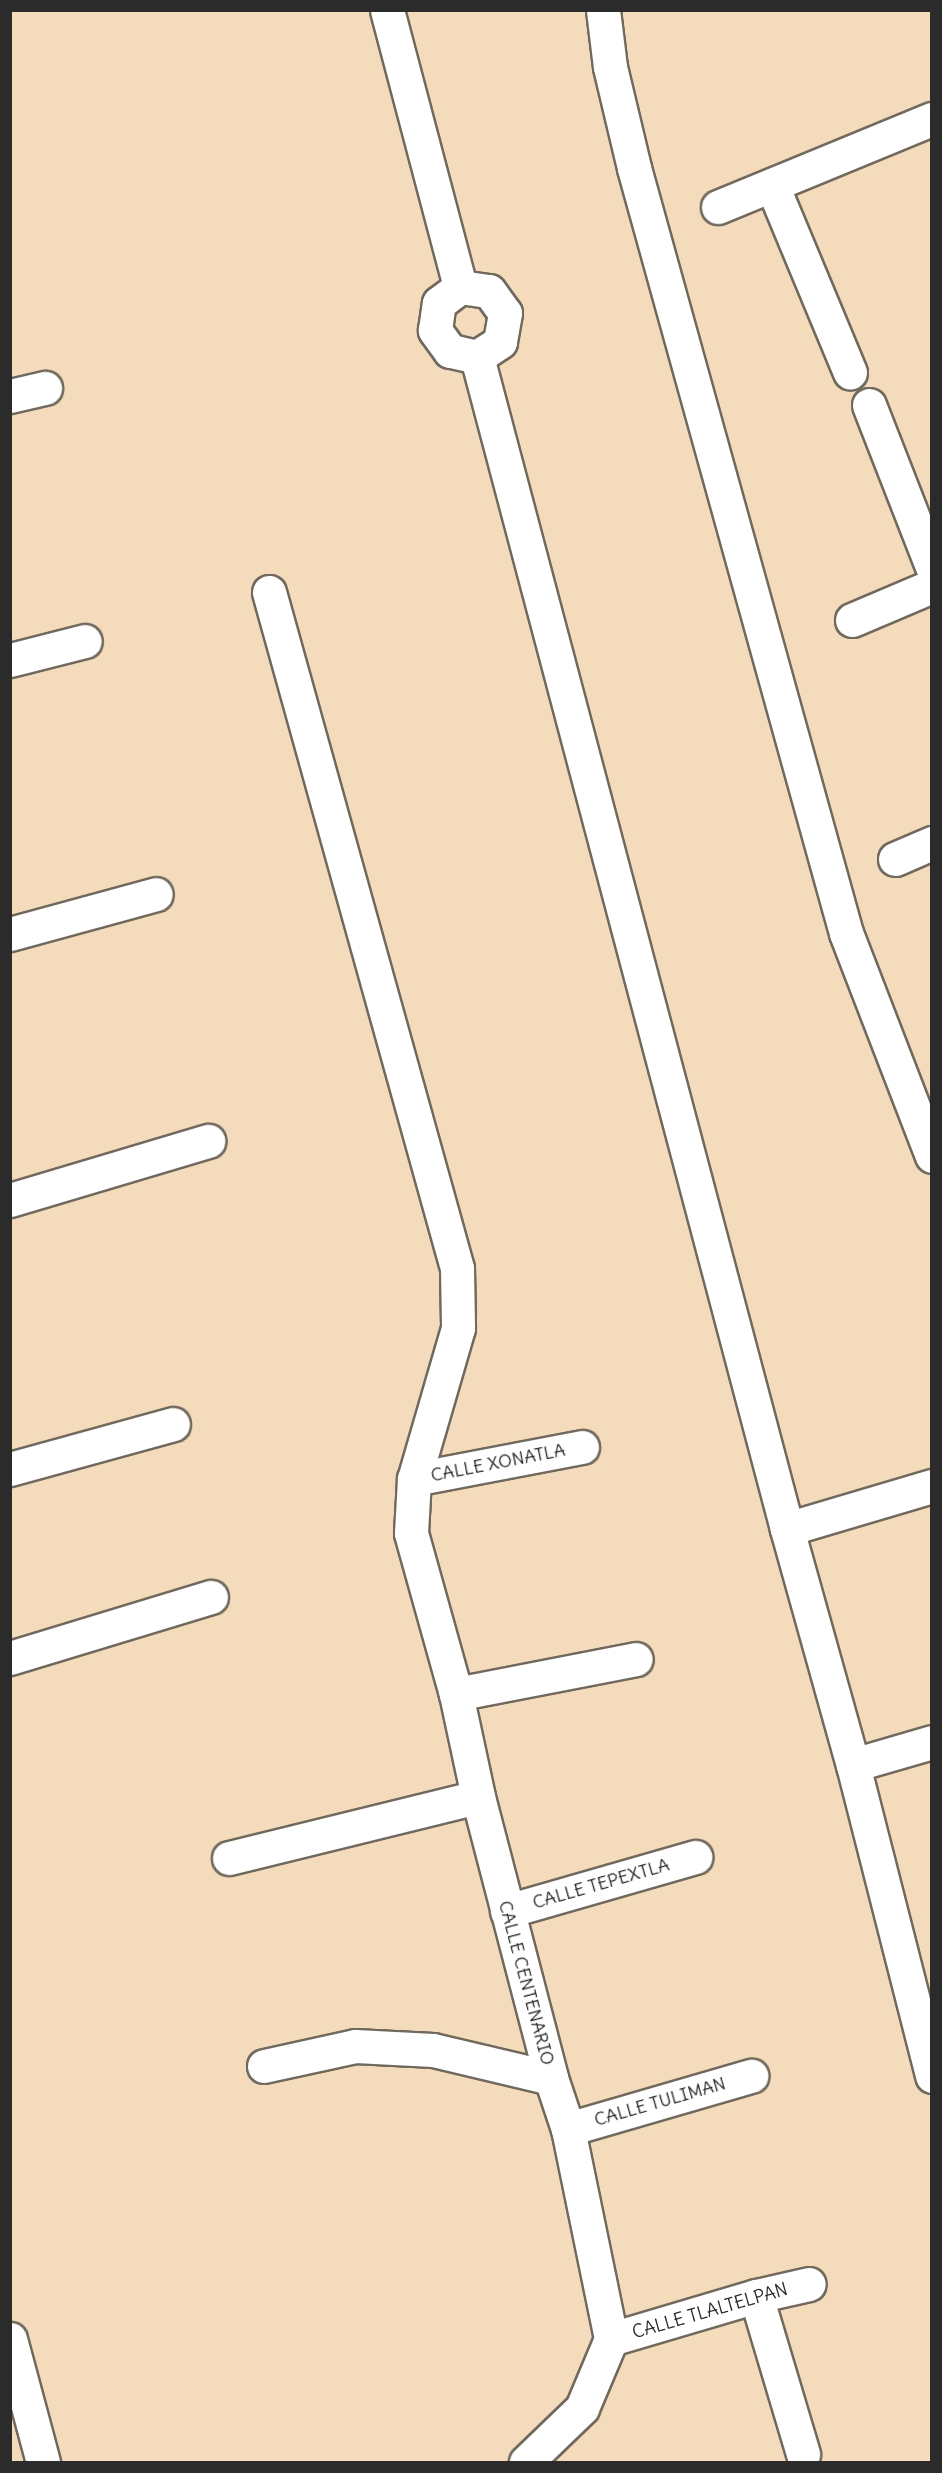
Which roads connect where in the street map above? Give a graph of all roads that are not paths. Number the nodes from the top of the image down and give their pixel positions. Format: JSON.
{"nodes":[{"id":1,"x":387,"y":10,"type":"edge"},
{"id":2,"x":603,"y":10,"type":"edge"},
{"id":3,"x":932,"y":119,"type":"edge"},
{"id":4,"x":772,"y":185,"type":"junction"},
{"id":5,"x":718,"y":207,"type":"dead end"},
{"id":6,"x":460,"y":287,"type":"junction"},
{"id":7,"x":477,"y":357,"type":"junction"},
{"id":8,"x":850,"y":372,"type":"dead end"},
{"id":9,"x":45,"y":388,"type":"dead end"},
{"id":10,"x":10,"y":396,"type":"edge"},
{"id":11,"x":869,"y":405,"type":"dead end"},
{"id":12,"x":932,"y":567,"type":"edge"},
{"id":13,"x":932,"y":586,"type":"edge"},
{"id":14,"x":269,"y":592,"type":"dead end"},
{"id":15,"x":852,"y":620,"type":"dead end"},
{"id":16,"x":85,"y":641,"type":"dead end"},
{"id":17,"x":10,"y":660,"type":"edge"},
{"id":18,"x":932,"y":843,"type":"edge"},
{"id":19,"x":895,"y":860,"type":"dead end"},
{"id":20,"x":156,"y":894,"type":"dead end"},
{"id":21,"x":10,"y":934,"type":"edge"},
{"id":22,"x":208,"y":1141,"type":"dead end"},
{"id":23,"x":932,"y":1156,"type":"edge"},
{"id":24,"x":10,"y":1200,"type":"edge"},
{"id":25,"x":173,"y":1424,"type":"dead end"},
{"id":26,"x":582,"y":1447,"type":"dead end"},
{"id":27,"x":10,"y":1470,"type":"edge"},
{"id":28,"x":414,"y":1479,"type":"junction"},
{"id":29,"x":932,"y":1486,"type":"edge"},
{"id":30,"x":787,"y":1529,"type":"junction"},
{"id":31,"x":211,"y":1597,"type":"dead end"},
{"id":32,"x":10,"y":1658,"type":"edge"},
{"id":33,"x":636,"y":1659,"type":"dead end"},
{"id":34,"x":456,"y":1694,"type":"junction"},
{"id":35,"x":932,"y":1742,"type":"edge"},
{"id":36,"x":853,"y":1765,"type":"junction"},
{"id":37,"x":478,"y":1797,"type":"junction"},
{"id":38,"x":695,"y":1857,"type":"dead end"},
{"id":39,"x":229,"y":1858,"type":"dead end"},
{"id":40,"x":507,"y":1911,"type":"junction"},
{"id":41,"x":922,"y":2003,"type":"edge"},
{"id":42,"x":264,"y":2066,"type":"dead end"},
{"id":43,"x":751,"y":2076,"type":"dead end"},
{"id":44,"x":932,"y":2076,"type":"edge"},
{"id":45,"x":550,"y":2078,"type":"junction"},
{"id":46,"x":568,"y":2129,"type":"junction"},
{"id":47,"x":809,"y":2284,"type":"dead end"},
{"id":48,"x":756,"y":2296,"type":"junction"},
{"id":49,"x":611,"y":2339,"type":"junction"},
{"id":50,"x":13,"y":2357,"type":"edge"},
{"id":51,"x":804,"y":2454,"type":"dead end"},
{"id":52,"x":44,"y":2463,"type":"edge"},
{"id":53,"x":526,"y":2463,"type":"edge"}],
"edges":[{"from":1,"to":6,"type":"street"},
{"from":2,"to":23,"type":"street"},
{"from":3,"to":4,"type":"street"},
{"from":4,"to":5,"type":"street"},
{"from":4,"to":8,"type":"street"},
{"from":6,"to":7,"type":"street"},
{"from":6,"to":7,"type":"street"},
{"from":7,"to":30,"type":"street"},
{"from":9,"to":10,"type":"street"},
{"from":11,"to":12,"type":"street"},
{"from":13,"to":15,"type":"street"},
{"from":14,"to":28,"type":"street","name":"CALLE CENTENARIO"},
{"from":16,"to":17,"type":"street"},
{"from":18,"to":19,"type":"street"},
{"from":20,"to":21,"type":"street"},
{"from":22,"to":24,"type":"street"},
{"from":25,"to":27,"type":"street"},
{"from":26,"to":28,"type":"street","name":"CALLE XONATLA"},
{"from":28,"to":34,"type":"street","name":"CALLE CENTENARIO"},
{"from":29,"to":30,"type":"street"},
{"from":30,"to":36,"type":"street"},
{"from":31,"to":32,"type":"street"},
{"from":33,"to":34,"type":"street"},
{"from":34,"to":37,"type":"street","name":"CALLE CENTENARIO"},
{"from":35,"to":36,"type":"street"},
{"from":36,"to":41,"type":"street"},
{"from":37,"to":39,"type":"street"},
{"from":37,"to":40,"type":"street","name":"CALLE CENTENARIO"},
{"from":38,"to":40,"type":"street","name":"CALLE TEPEXTLA"},
{"from":40,"to":45,"type":"street","name":"CALLE CENTENARIO"},
{"from":41,"to":44,"type":"street"},
{"from":42,"to":45,"type":"street"},
{"from":43,"to":46,"type":"street","name":"CALLE TULIMAN"},
{"from":45,"to":46,"type":"street","name":"CALLE CENTENARIO"},
{"from":46,"to":49,"type":"street","name":"CALLE CENTENARIO"},
{"from":47,"to":48,"type":"street","name":"CALLE TLALTELPAN"},
{"from":48,"to":49,"type":"street","name":"CALLE TLALTELPAN"},
{"from":48,"to":51,"type":"street"},
{"from":49,"to":53,"type":"street"},
{"from":50,"to":52,"type":"street"}]}
